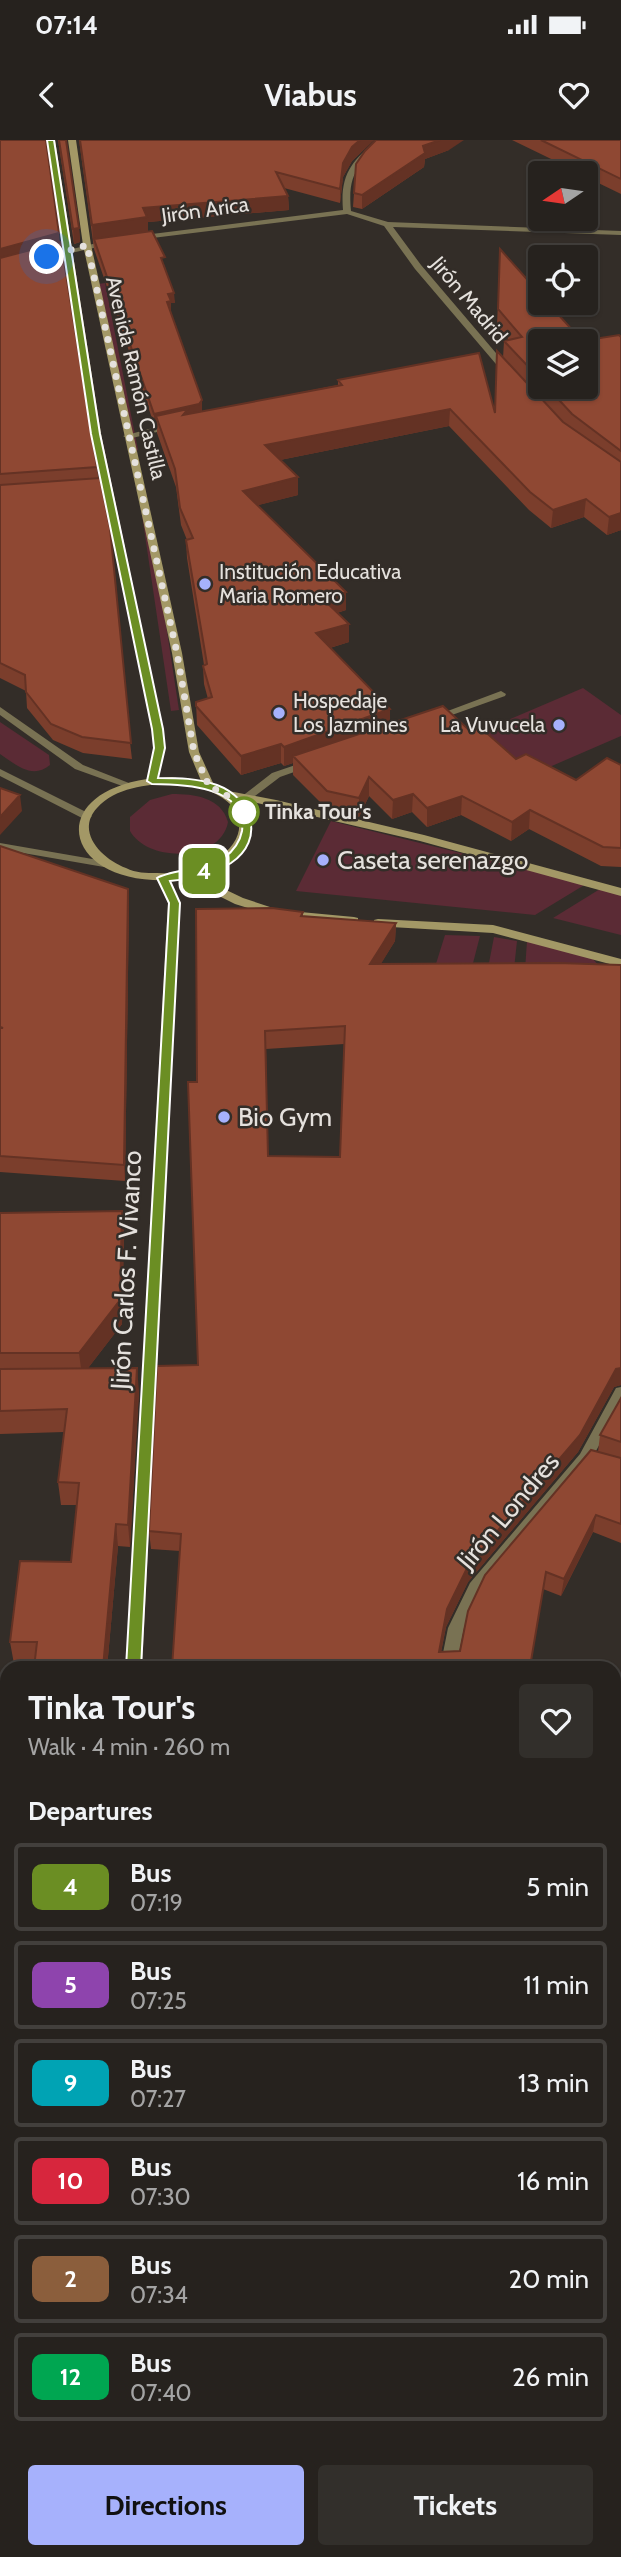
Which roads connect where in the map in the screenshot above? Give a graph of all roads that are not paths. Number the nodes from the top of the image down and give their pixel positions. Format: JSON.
{"nodes":[{"id":1,"x":51,"y":140,"type":"edge"},
{"id":2,"x":72,"y":140,"type":"edge"},
{"id":3,"x":383,"y":140,"type":"edge"},
{"id":4,"x":347,"y":212,"type":"junction"},
{"id":5,"x":387,"y":224,"type":"junction"},
{"id":6,"x":621,"y":233,"type":"edge"},
{"id":7,"x":87,"y":245,"type":"junction"},
{"id":8,"x":70,"y":251,"type":"junction"},
{"id":9,"x":35,"y":260,"type":"edge"},
{"id":10,"x":489,"y":352,"type":"junction"},
{"id":11,"x":475,"y":355,"type":"edge"},
{"id":12,"x":514,"y":380,"type":"edge"},
{"id":13,"x":182,"y":423,"type":"edge"},
{"id":14,"x":128,"y":436,"type":"junction"},
{"id":15,"x":501,"y":694,"type":"dead end"},
{"id":16,"x":0,"y":710,"type":"edge"},
{"id":17,"x":426,"y":721,"type":"edge"},
{"id":18,"x":326,"y":757,"type":"edge"},
{"id":19,"x":0,"y":772,"type":"edge"},
{"id":20,"x":152,"y":781,"type":"junction"},
{"id":21,"x":129,"y":785,"type":"junction"},
{"id":22,"x":209,"y":786,"type":"junction"},
{"id":23,"x":221,"y":791,"type":"junction"},
{"id":24,"x":247,"y":797,"type":"junction"},
{"id":25,"x":86,"y":816,"type":"junction"},
{"id":26,"x":0,"y":846,"type":"edge"},
{"id":27,"x":104,"y":864,"type":"junction"},
{"id":28,"x":189,"y":876,"type":"junction"},
{"id":29,"x":163,"y":878,"type":"junction"},
{"id":30,"x":621,"y":892,"type":"edge"},
{"id":31,"x":621,"y":963,"type":"edge"},
{"id":32,"x":621,"y":1392,"type":"edge"},
{"id":33,"x":585,"y":1458,"type":"junction"},
{"id":34,"x":602,"y":1463,"type":"edge"},
{"id":35,"x":134,"y":1661,"type":"edge"},
{"id":36,"x":449,"y":1661,"type":"edge"}],
"edges":[{"from":1,"to":8,"type":"street","name":"Avenida Ramón Castilla"},
{"from":2,"to":7,"type":"street","name":"Avenida Ramón Castilla"},
{"from":3,"to":4,"type":"street"},
{"from":4,"to":5,"type":"street"},
{"from":4,"to":7,"type":"street","name":"Jirón Arica"},
{"from":5,"to":6,"type":"street"},
{"from":5,"to":10,"type":"street","name":"Jirón Madrid"},
{"from":7,"to":8,"type":"street","name":"Jirón Arica"},
{"from":7,"to":14,"type":"street","name":"Avenida Ramón Castilla"},
{"from":8,"to":9,"type":"street","name":"Jirón Arica"},
{"from":8,"to":20,"type":"street","name":"Avenida Ramón Castilla"},
{"from":10,"to":11,"type":"street"},
{"from":10,"to":12,"type":"street","name":"Jirón Madrid"},
{"from":13,"to":14,"type":"street"},
{"from":14,"to":22,"type":"street","name":"Avenida Ramón Castilla"},
{"from":15,"to":17,"type":"street"},
{"from":16,"to":21,"type":"street"},
{"from":18,"to":24,"type":"street"},
{"from":19,"to":25,"type":"street"},
{"from":20,"to":21,"type":"street"},
{"from":20,"to":22,"type":"street"},
{"from":21,"to":25,"type":"street"},
{"from":22,"to":23,"type":"street"},
{"from":23,"to":24,"type":"street"},
{"from":23,"to":28,"type":"street"},
{"from":24,"to":30,"type":"street"},
{"from":25,"to":27,"type":"street"},
{"from":26,"to":27,"type":"street"},
{"from":27,"to":29,"type":"street"},
{"from":28,"to":29,"type":"street"},
{"from":28,"to":31,"type":"street"},
{"from":29,"to":35,"type":"street","name":"Jirón Carlos F. Vivanco"},
{"from":32,"to":33,"type":"street","name":"Jirón Londres"},
{"from":33,"to":34,"type":"street"},
{"from":33,"to":36,"type":"street","name":"Jirón Londres"}]}
